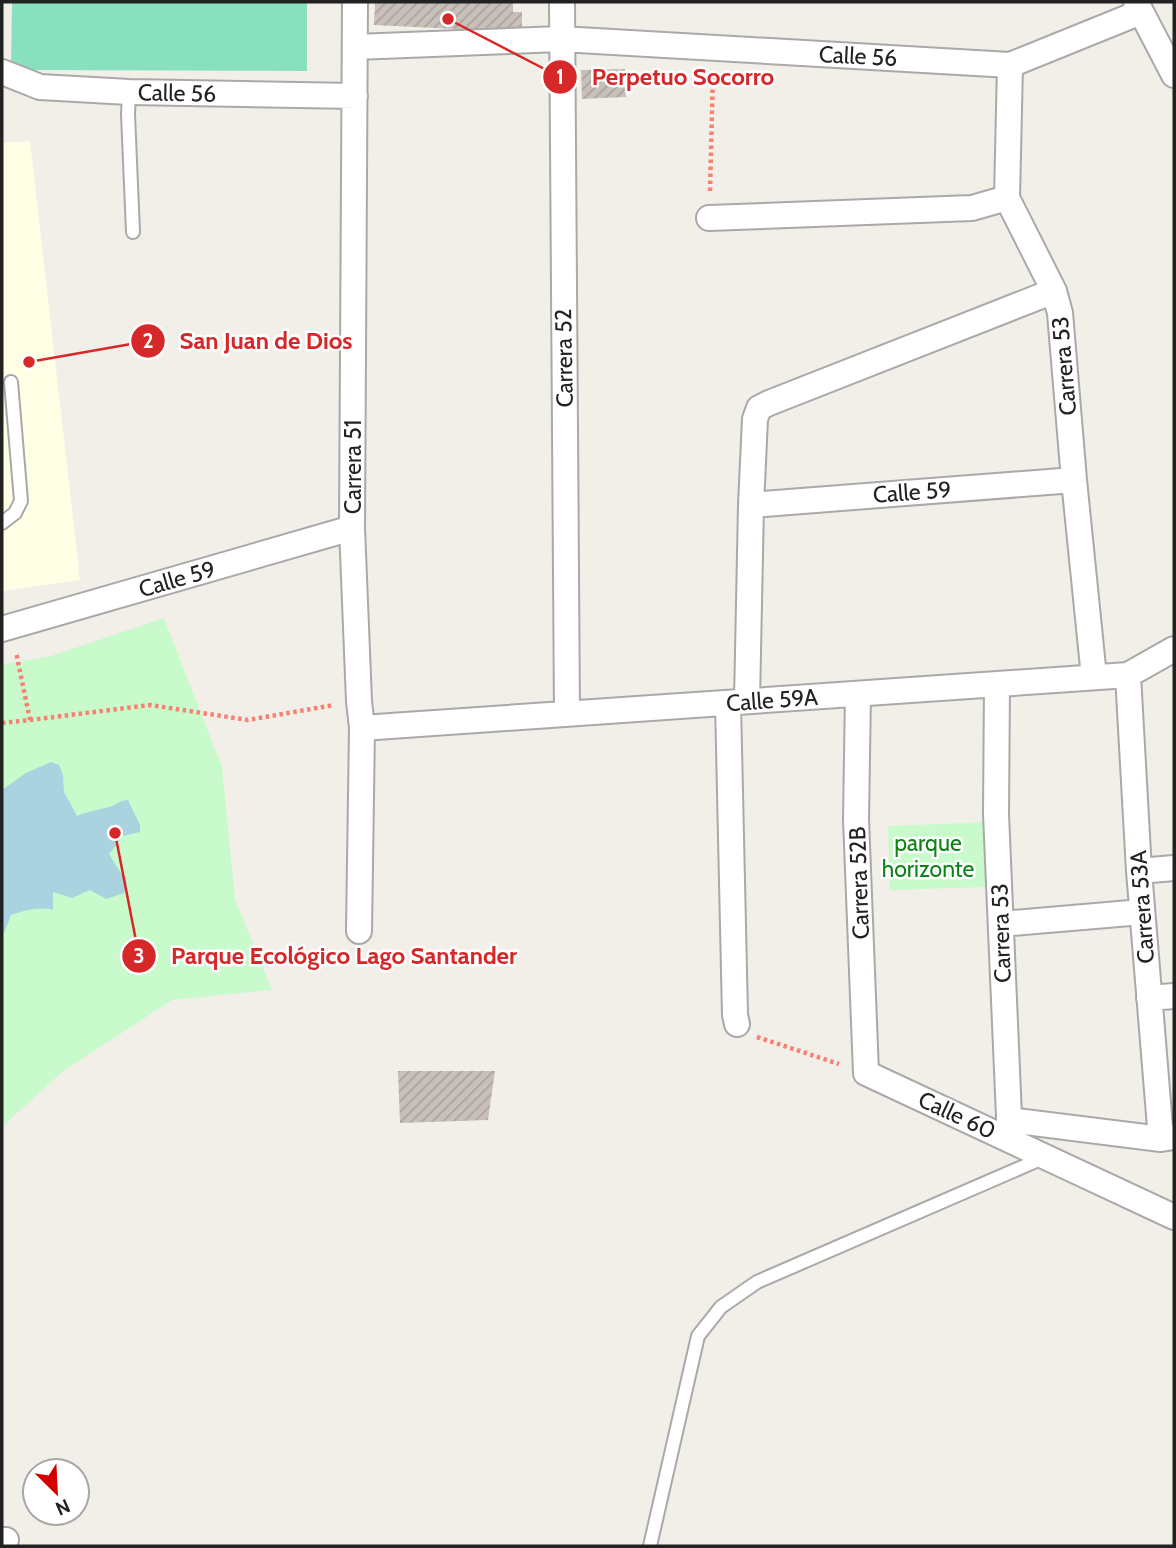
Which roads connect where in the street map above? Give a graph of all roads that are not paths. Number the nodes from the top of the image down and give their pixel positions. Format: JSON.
{"nodes":[{"id":1,"x":355,"y":2,"type":"edge"},
{"id":2,"x":562,"y":2,"type":"edge"},
{"id":3,"x":1139,"y":7,"type":"edge"},
{"id":4,"x":561,"y":39,"type":"junction"},
{"id":5,"x":355,"y":47,"type":"junction"},
{"id":6,"x":1010,"y":65,"type":"junction"},
{"id":7,"x":2,"y":72,"type":"edge"},
{"id":8,"x":1174,"y":75,"type":"edge"},
{"id":9,"x":129,"y":92,"type":"junction"},
{"id":10,"x":355,"y":96,"type":"junction"},
{"id":11,"x":1007,"y":198,"type":"junction"},
{"id":12,"x":709,"y":218,"type":"road end"},
{"id":13,"x":133,"y":232,"type":"dead end"},
{"id":14,"x":1054,"y":291,"type":"junction"},
{"id":15,"x":11,"y":382,"type":"dead end"},
{"id":16,"x":1074,"y":480,"type":"junction"},
{"id":17,"x":751,"y":505,"type":"junction"},
{"id":18,"x":2,"y":523,"type":"edge"},
{"id":19,"x":352,"y":528,"type":"junction"},
{"id":20,"x":6,"y":628,"type":"edge"},
{"id":21,"x":1174,"y":649,"type":"edge"},
{"id":22,"x":1128,"y":675,"type":"junction"},
{"id":23,"x":1094,"y":677,"type":"junction"},
{"id":24,"x":997,"y":684,"type":"junction"},
{"id":25,"x":858,"y":694,"type":"junction"},
{"id":26,"x":737,"y":702,"type":"junction"},
{"id":27,"x":568,"y":714,"type":"junction"},
{"id":28,"x":362,"y":728,"type":"junction"},
{"id":29,"x":1174,"y":868,"type":"edge"},
{"id":30,"x":1139,"y":871,"type":"junction"},
{"id":31,"x":1142,"y":912,"type":"junction"},
{"id":32,"x":1001,"y":924,"type":"junction"},
{"id":33,"x":359,"y":932,"type":"dead end"},
{"id":34,"x":1174,"y":996,"type":"edge"},
{"id":35,"x":1149,"y":998,"type":"junction"},
{"id":36,"x":737,"y":1024,"type":"road end"},
{"id":37,"x":866,"y":1073,"type":"joint"},
{"id":38,"x":1010,"y":1130,"type":"junction"},
{"id":39,"x":1168,"y":1138,"type":"edge"},
{"id":40,"x":1045,"y":1157,"type":"junction"},
{"id":41,"x":1174,"y":1217,"type":"edge"},
{"id":42,"x":650,"y":1546,"type":"edge"}],
"edges":[{"from":1,"to":5,"type":"street","name":"Carrera 51"},
{"from":2,"to":4,"type":"street","name":"Carrera 52"},
{"from":3,"to":6,"type":"street","name":"Calle 56"},
{"from":3,"to":8,"type":"street"},
{"from":4,"to":5,"type":"street","name":"Calle 56"},
{"from":4,"to":6,"type":"street","name":"Calle 56"},
{"from":4,"to":27,"type":"street","name":"Carrera 52"},
{"from":5,"to":10,"type":"street","name":"Carrera 51"},
{"from":6,"to":11,"type":"street","name":"Carrera 53"},
{"from":7,"to":9,"type":"street","name":"Calle 56"},
{"from":9,"to":10,"type":"street","name":"Calle 56"},
{"from":9,"to":13,"type":"lane"},
{"from":10,"to":19,"type":"street","name":"Carrera 51"},
{"from":11,"to":12,"type":"street"},
{"from":11,"to":14,"type":"street","name":"Carrera 53"},
{"from":14,"to":16,"type":"street","name":"Carrera 53"},
{"from":14,"to":17,"type":"street"},
{"from":15,"to":18,"type":"lane"},
{"from":16,"to":17,"type":"street","name":"Calle 59"},
{"from":16,"to":23,"type":"street","name":"Carrera 53"},
{"from":17,"to":26,"type":"street"},
{"from":19,"to":20,"type":"street","name":"Calle 59"},
{"from":19,"to":28,"type":"street","name":"Carrera 51"},
{"from":21,"to":22,"type":"street","name":"Calle 59A"},
{"from":22,"to":23,"type":"street","name":"Calle 59A"},
{"from":22,"to":30,"type":"street","name":"Carrera 53A"},
{"from":23,"to":24,"type":"street","name":"Calle 59A"},
{"from":24,"to":25,"type":"street","name":"Calle 59A"},
{"from":24,"to":32,"type":"street","name":"Carrera 53"},
{"from":25,"to":26,"type":"street","name":"Calle 59A"},
{"from":25,"to":37,"type":"street","name":"Carrera 52B"},
{"from":26,"to":27,"type":"street","name":"Calle 59A"},
{"from":26,"to":36,"type":"street"},
{"from":27,"to":28,"type":"street","name":"Calle 59A"},
{"from":28,"to":33,"type":"street","name":"Carrera 51"},
{"from":29,"to":30,"type":"street"},
{"from":30,"to":31,"type":"street","name":"Carrera 53A"},
{"from":31,"to":32,"type":"street"},
{"from":31,"to":35,"type":"street","name":"Carrera 53A"},
{"from":32,"to":38,"type":"street","name":"Carrera 53"},
{"from":34,"to":35,"type":"street"},
{"from":35,"to":39,"type":"street","name":"Carrera 53A"},
{"from":37,"to":38,"type":"street","name":"Calle 60"},
{"from":38,"to":39,"type":"street"},
{"from":38,"to":40,"type":"street","name":"Calle 60"},
{"from":40,"to":41,"type":"street","name":"Calle 60"},
{"from":40,"to":42,"type":"lane"}]}
